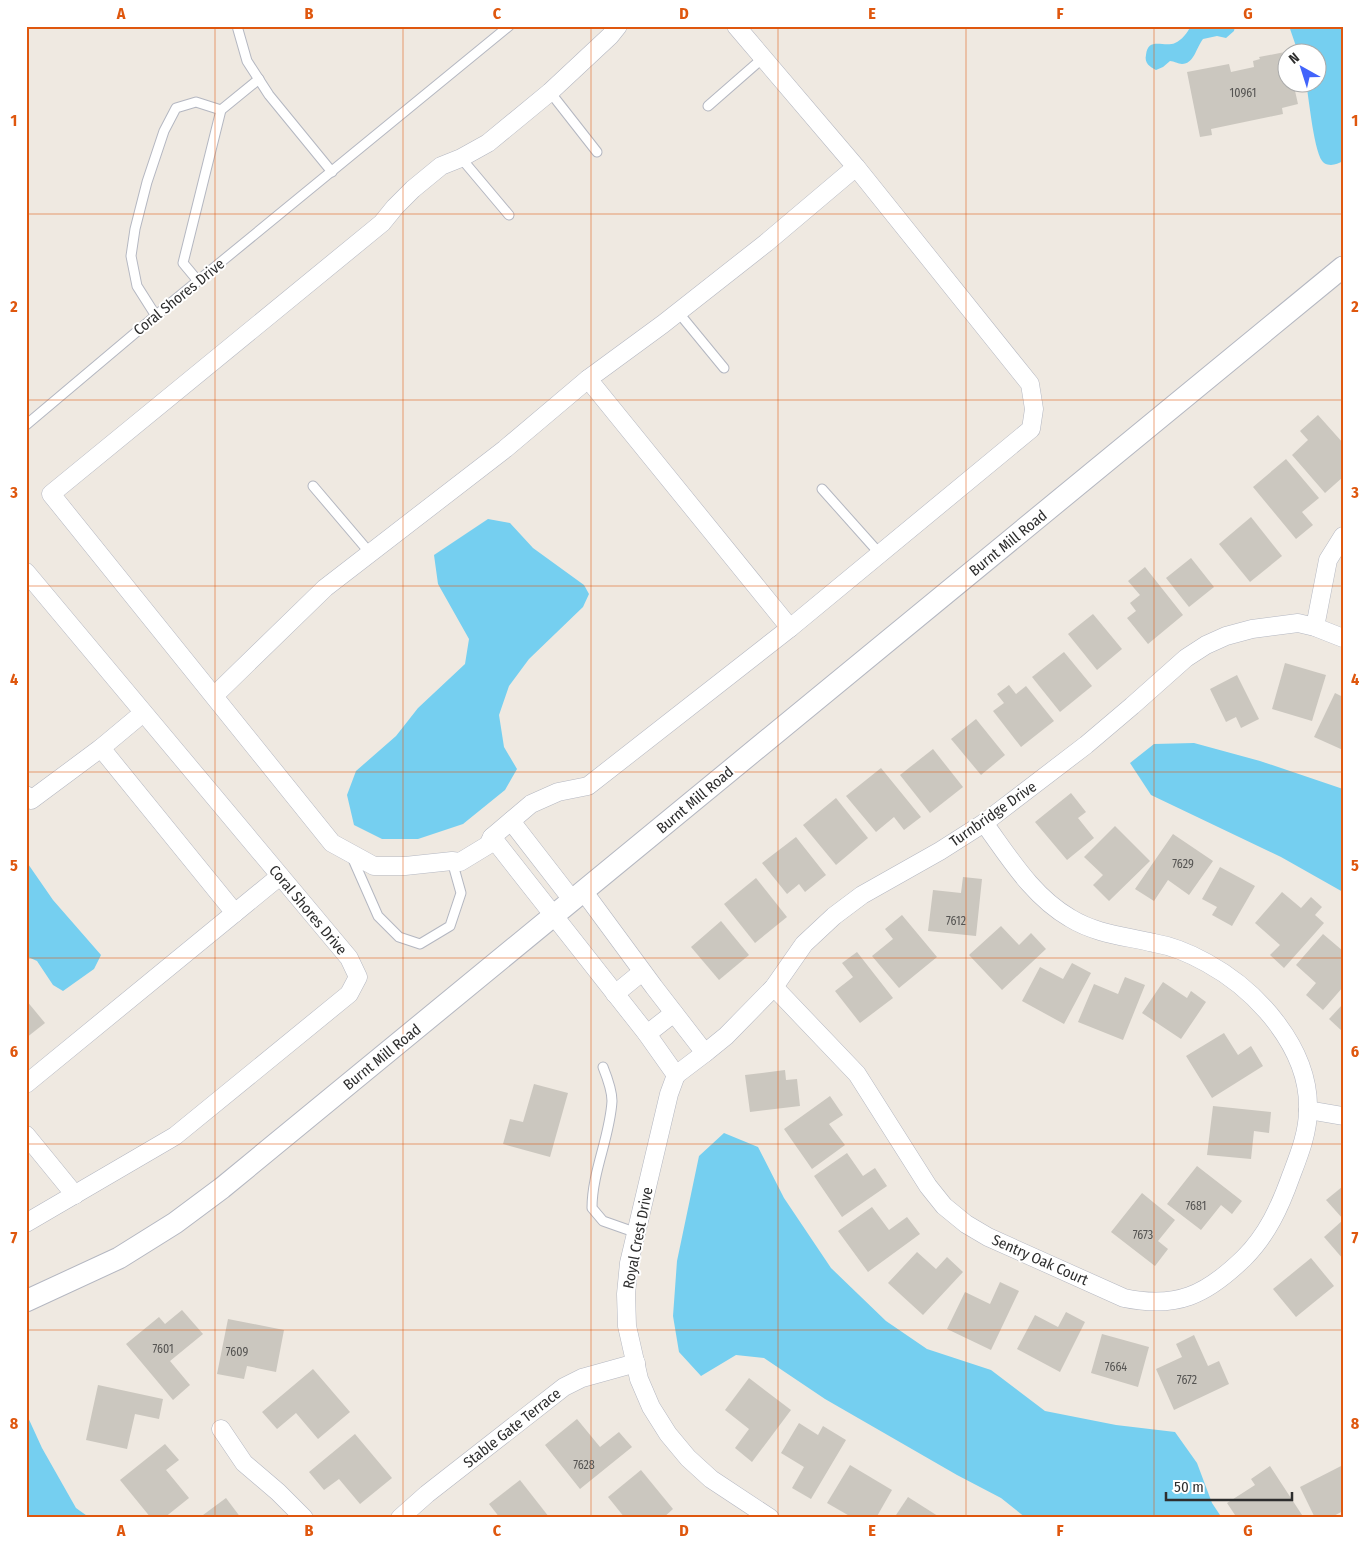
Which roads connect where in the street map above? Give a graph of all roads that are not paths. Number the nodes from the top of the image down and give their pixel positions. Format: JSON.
{"nodes":[{"id":1,"x":236,"y":26,"type":"edge"},
{"id":2,"x":509,"y":26,"type":"edge"},
{"id":3,"x":618,"y":26,"type":"edge"},
{"id":4,"x":736,"y":26,"type":"edge"},
{"id":5,"x":763,"y":58,"type":"junction"},
{"id":6,"x":259,"y":79,"type":"junction"},
{"id":7,"x":550,"y":92,"type":"junction"},
{"id":8,"x":708,"y":106,"type":"dead end"},
{"id":9,"x":222,"y":110,"type":"junction"},
{"id":10,"x":597,"y":152,"type":"dead end"},
{"id":11,"x":461,"y":158,"type":"junction"},
{"id":12,"x":856,"y":167,"type":"junction"},
{"id":13,"x":332,"y":172,"type":"junction"},
{"id":14,"x":509,"y":215,"type":"dead end"},
{"id":15,"x":1343,"y":267,"type":"edge"},
{"id":16,"x":198,"y":281,"type":"junction"},
{"id":17,"x":678,"y":312,"type":"junction"},
{"id":18,"x":156,"y":316,"type":"junction"},
{"id":19,"x":724,"y":368,"type":"dead end"},
{"id":20,"x":588,"y":379,"type":"junction"},
{"id":21,"x":26,"y":425,"type":"edge"},
{"id":22,"x":313,"y":486,"type":"dead end"},
{"id":23,"x":822,"y":488,"type":"dead end"},
{"id":24,"x":1343,"y":536,"type":"edge"},
{"id":25,"x":370,"y":553,"type":"junction"},
{"id":26,"x":880,"y":554,"type":"junction"},
{"id":27,"x":26,"y":572,"type":"edge"},
{"id":28,"x":1315,"y":627,"type":"junction"},
{"id":29,"x":790,"y":628,"type":"junction"},
{"id":30,"x":1343,"y":638,"type":"edge"},
{"id":31,"x":215,"y":695,"type":"junction"},
{"id":32,"x":143,"y":713,"type":"junction"},
{"id":33,"x":101,"y":748,"type":"junction"},
{"id":34,"x":26,"y":795,"type":"edge"},
{"id":35,"x":511,"y":821,"type":"junction"},
{"id":36,"x":984,"y":823,"type":"junction"},
{"id":37,"x":492,"y":836,"type":"junction"},
{"id":38,"x":351,"y":854,"type":"junction"},
{"id":39,"x":452,"y":861,"type":"junction"},
{"id":40,"x":280,"y":876,"type":"junction"},
{"id":41,"x":578,"y":896,"type":"junction"},
{"id":42,"x":235,"y":913,"type":"junction"},
{"id":43,"x":554,"y":916,"type":"junction"},
{"id":44,"x":642,"y":972,"type":"junction"},
{"id":45,"x":774,"y":986,"type":"junction"},
{"id":46,"x":615,"y":994,"type":"junction"},
{"id":47,"x":674,"y":1013,"type":"junction"},
{"id":48,"x":647,"y":1034,"type":"junction"},
{"id":49,"x":705,"y":1053,"type":"junction"},
{"id":50,"x":603,"y":1067,"type":"dead end"},
{"id":51,"x":676,"y":1075,"type":"junction"},
{"id":52,"x":26,"y":1084,"type":"edge"},
{"id":53,"x":1308,"y":1110,"type":"junction"},
{"id":54,"x":1343,"y":1116,"type":"edge"},
{"id":55,"x":26,"y":1135,"type":"edge"},
{"id":56,"x":75,"y":1195,"type":"junction"},
{"id":57,"x":26,"y":1223,"type":"edge"},
{"id":58,"x":637,"y":1233,"type":"junction"},
{"id":59,"x":26,"y":1301,"type":"edge"},
{"id":60,"x":636,"y":1363,"type":"junction"},
{"id":61,"x":221,"y":1429,"type":"dead end"},
{"id":62,"x":304,"y":1518,"type":"edge"},
{"id":63,"x":400,"y":1518,"type":"edge"},
{"id":64,"x":770,"y":1518,"type":"edge"}],
"edges":[{"from":1,"to":6,"type":"lane"},
{"from":2,"to":13,"type":"lane","name":"Coral Shores Drive"},
{"from":3,"to":7,"type":"street"},
{"from":4,"to":5,"type":"street"},
{"from":5,"to":8,"type":"lane"},
{"from":5,"to":12,"type":"street"},
{"from":6,"to":9,"type":"lane"},
{"from":6,"to":13,"type":"lane"},
{"from":7,"to":10,"type":"lane"},
{"from":7,"to":11,"type":"street"},
{"from":9,"to":16,"type":"lane"},
{"from":9,"to":18,"type":"lane"},
{"from":11,"to":14,"type":"lane"},
{"from":11,"to":31,"type":"street"},
{"from":12,"to":17,"type":"street"},
{"from":12,"to":26,"type":"street"},
{"from":13,"to":16,"type":"lane","name":"Coral Shores Drive"},
{"from":15,"to":41,"type":"street","name":"Burnt Mill Road"},
{"from":16,"to":18,"type":"lane","name":"Coral Shores Drive"},
{"from":17,"to":19,"type":"lane"},
{"from":17,"to":20,"type":"street"},
{"from":18,"to":21,"type":"lane","name":"Coral Shores Drive"},
{"from":20,"to":25,"type":"street"},
{"from":20,"to":29,"type":"street"},
{"from":22,"to":25,"type":"lane"},
{"from":23,"to":26,"type":"lane"},
{"from":24,"to":28,"type":"street"},
{"from":25,"to":31,"type":"street"},
{"from":26,"to":29,"type":"street"},
{"from":27,"to":32,"type":"street","name":"Coral Shores Drive"},
{"from":28,"to":30,"type":"street","name":"Turnbridge Drive"},
{"from":28,"to":36,"type":"street","name":"Turnbridge Drive"},
{"from":29,"to":35,"type":"street"},
{"from":31,"to":38,"type":"street"},
{"from":32,"to":33,"type":"street"},
{"from":32,"to":40,"type":"street","name":"Coral Shores Drive"},
{"from":33,"to":34,"type":"street"},
{"from":33,"to":42,"type":"street"},
{"from":35,"to":37,"type":"street"},
{"from":35,"to":41,"type":"street"},
{"from":36,"to":45,"type":"street","name":"Turnbridge Drive"},
{"from":36,"to":53,"type":"street","name":"Sentry Oak Court"},
{"from":37,"to":39,"type":"street"},
{"from":37,"to":43,"type":"street"},
{"from":38,"to":39,"type":"street"},
{"from":38,"to":39,"type":"lane"},
{"from":40,"to":42,"type":"street"},
{"from":40,"to":56,"type":"street","name":"Coral Shores Drive"},
{"from":41,"to":43,"type":"street","name":"Burnt Mill Road"},
{"from":41,"to":44,"type":"street"},
{"from":42,"to":52,"type":"street"},
{"from":43,"to":46,"type":"street"},
{"from":43,"to":59,"type":"street","name":"Burnt Mill Road"},
{"from":44,"to":46,"type":"street"},
{"from":44,"to":47,"type":"street"},
{"from":45,"to":49,"type":"street","name":"Turnbridge Drive"},
{"from":45,"to":53,"type":"street","name":"Sentry Oak Court"},
{"from":46,"to":48,"type":"street"},
{"from":47,"to":48,"type":"street"},
{"from":47,"to":49,"type":"street"},
{"from":48,"to":51,"type":"street"},
{"from":49,"to":51,"type":"street","name":"Turnbridge Drive"},
{"from":50,"to":58,"type":"lane"},
{"from":51,"to":58,"type":"street","name":"Royal Crest Drive"},
{"from":53,"to":54,"type":"street"},
{"from":55,"to":56,"type":"street"},
{"from":56,"to":57,"type":"street","name":"Coral Shores Drive"},
{"from":58,"to":60,"type":"street","name":"Royal Crest Drive"},
{"from":60,"to":63,"type":"street","name":"Stable Gate Terrace"},
{"from":60,"to":64,"type":"street","name":"Royal Crest Drive"},
{"from":61,"to":62,"type":"street"}]}
